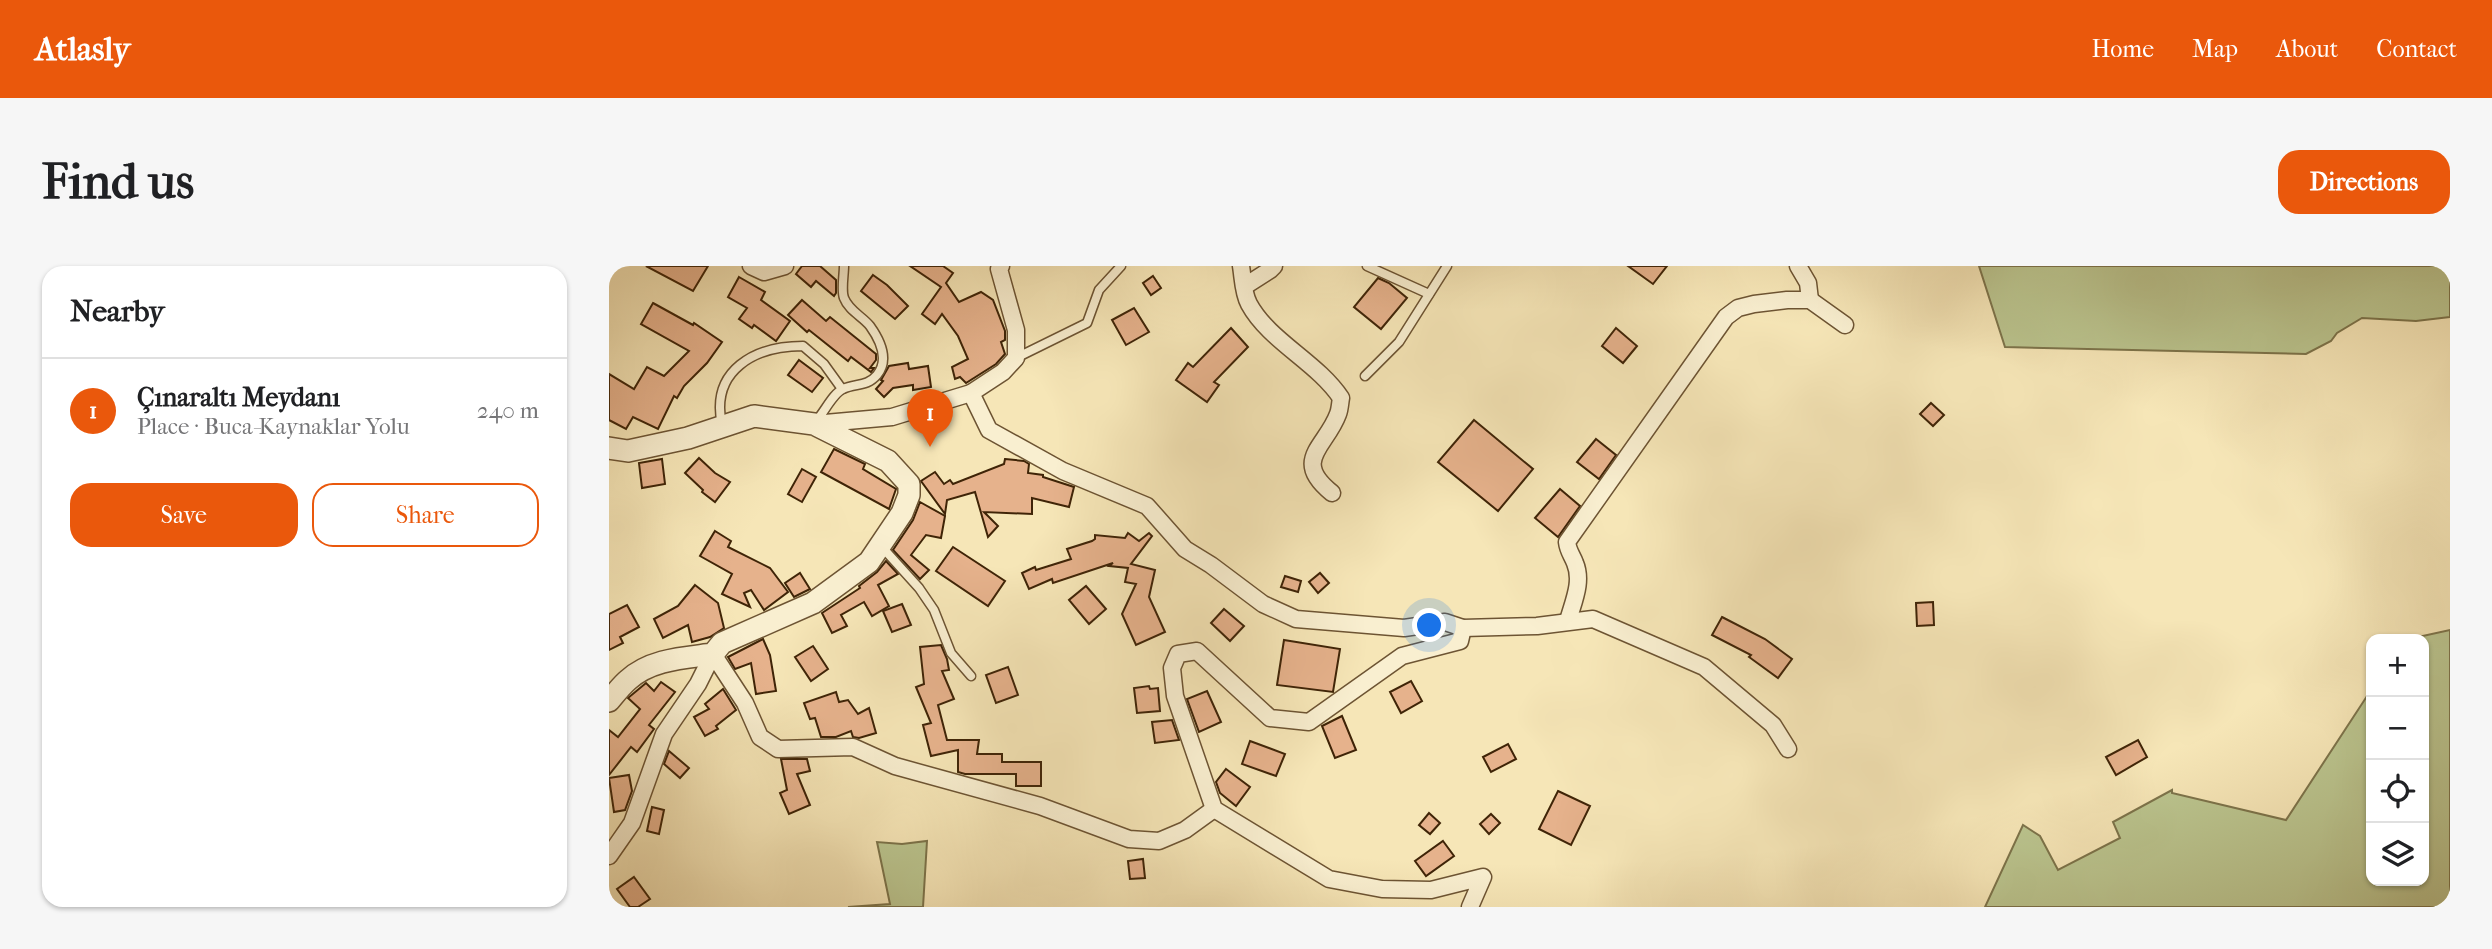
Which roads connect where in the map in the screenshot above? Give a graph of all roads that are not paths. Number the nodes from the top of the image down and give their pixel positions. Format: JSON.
{"nodes":[{"id":1,"x":751,"y":266,"type":"edge"},
{"id":2,"x":785,"y":266,"type":"edge"},
{"id":3,"x":844,"y":266,"type":"edge"},
{"id":4,"x":1000,"y":266,"type":"edge"},
{"id":5,"x":1121,"y":266,"type":"edge"},
{"id":6,"x":1241,"y":266,"type":"edge"},
{"id":7,"x":1274,"y":266,"type":"edge"},
{"id":8,"x":1367,"y":266,"type":"edge"},
{"id":9,"x":1447,"y":266,"type":"edge"},
{"id":10,"x":1798,"y":266,"type":"edge"},
{"id":11,"x":1245,"y":286,"type":"junction"},
{"id":12,"x":1429,"y":294,"type":"junction"},
{"id":13,"x":1810,"y":300,"type":"junction"},
{"id":14,"x":1845,"y":325,"type":"dead end"},
{"id":15,"x":1016,"y":358,"type":"junction"},
{"id":16,"x":1365,"y":376,"type":"dead end"},
{"id":17,"x":842,"y":389,"type":"junction"},
{"id":18,"x":971,"y":393,"type":"junction"},
{"id":19,"x":814,"y":424,"type":"junction"},
{"id":20,"x":722,"y":427,"type":"junction"},
{"id":21,"x":609,"y":448,"type":"edge"},
{"id":22,"x":1332,"y":493,"type":"dead end"},
{"id":23,"x":881,"y":545,"type":"junction"},
{"id":24,"x":1568,"y":621,"type":"junction"},
{"id":25,"x":1463,"y":628,"type":"junction"},
{"id":26,"x":713,"y":654,"type":"junction"},
{"id":27,"x":971,"y":676,"type":"dead end"},
{"id":28,"x":609,"y":701,"type":"edge"},
{"id":29,"x":1788,"y":749,"type":"dead end"},
{"id":30,"x":1214,"y":809,"type":"junction"},
{"id":31,"x":609,"y":856,"type":"edge"},
{"id":32,"x":1470,"y":907,"type":"edge"}],
"edges":[{"from":1,"to":2,"type":"street"},
{"from":3,"to":17,"type":"lane"},
{"from":4,"to":15,"type":"street"},
{"from":5,"to":15,"type":"lane"},
{"from":6,"to":11,"type":"street"},
{"from":7,"to":11,"type":"street"},
{"from":8,"to":12,"type":"lane"},
{"from":9,"to":12,"type":"lane"},
{"from":10,"to":13,"type":"street"},
{"from":11,"to":22,"type":"street"},
{"from":12,"to":16,"type":"lane"},
{"from":13,"to":14,"type":"street"},
{"from":13,"to":24,"type":"street"},
{"from":15,"to":18,"type":"street"},
{"from":17,"to":19,"type":"lane"},
{"from":17,"to":20,"type":"lane"},
{"from":18,"to":19,"type":"street"},
{"from":18,"to":25,"type":"street"},
{"from":19,"to":20,"type":"street"},
{"from":19,"to":23,"type":"street"},
{"from":20,"to":21,"type":"street"},
{"from":23,"to":26,"type":"street"},
{"from":23,"to":27,"type":"lane"},
{"from":24,"to":25,"type":"street"},
{"from":24,"to":29,"type":"street"},
{"from":25,"to":30,"type":"street"},
{"from":26,"to":28,"type":"street"},
{"from":26,"to":30,"type":"street"},
{"from":26,"to":31,"type":"street"},
{"from":30,"to":32,"type":"street"}]}
